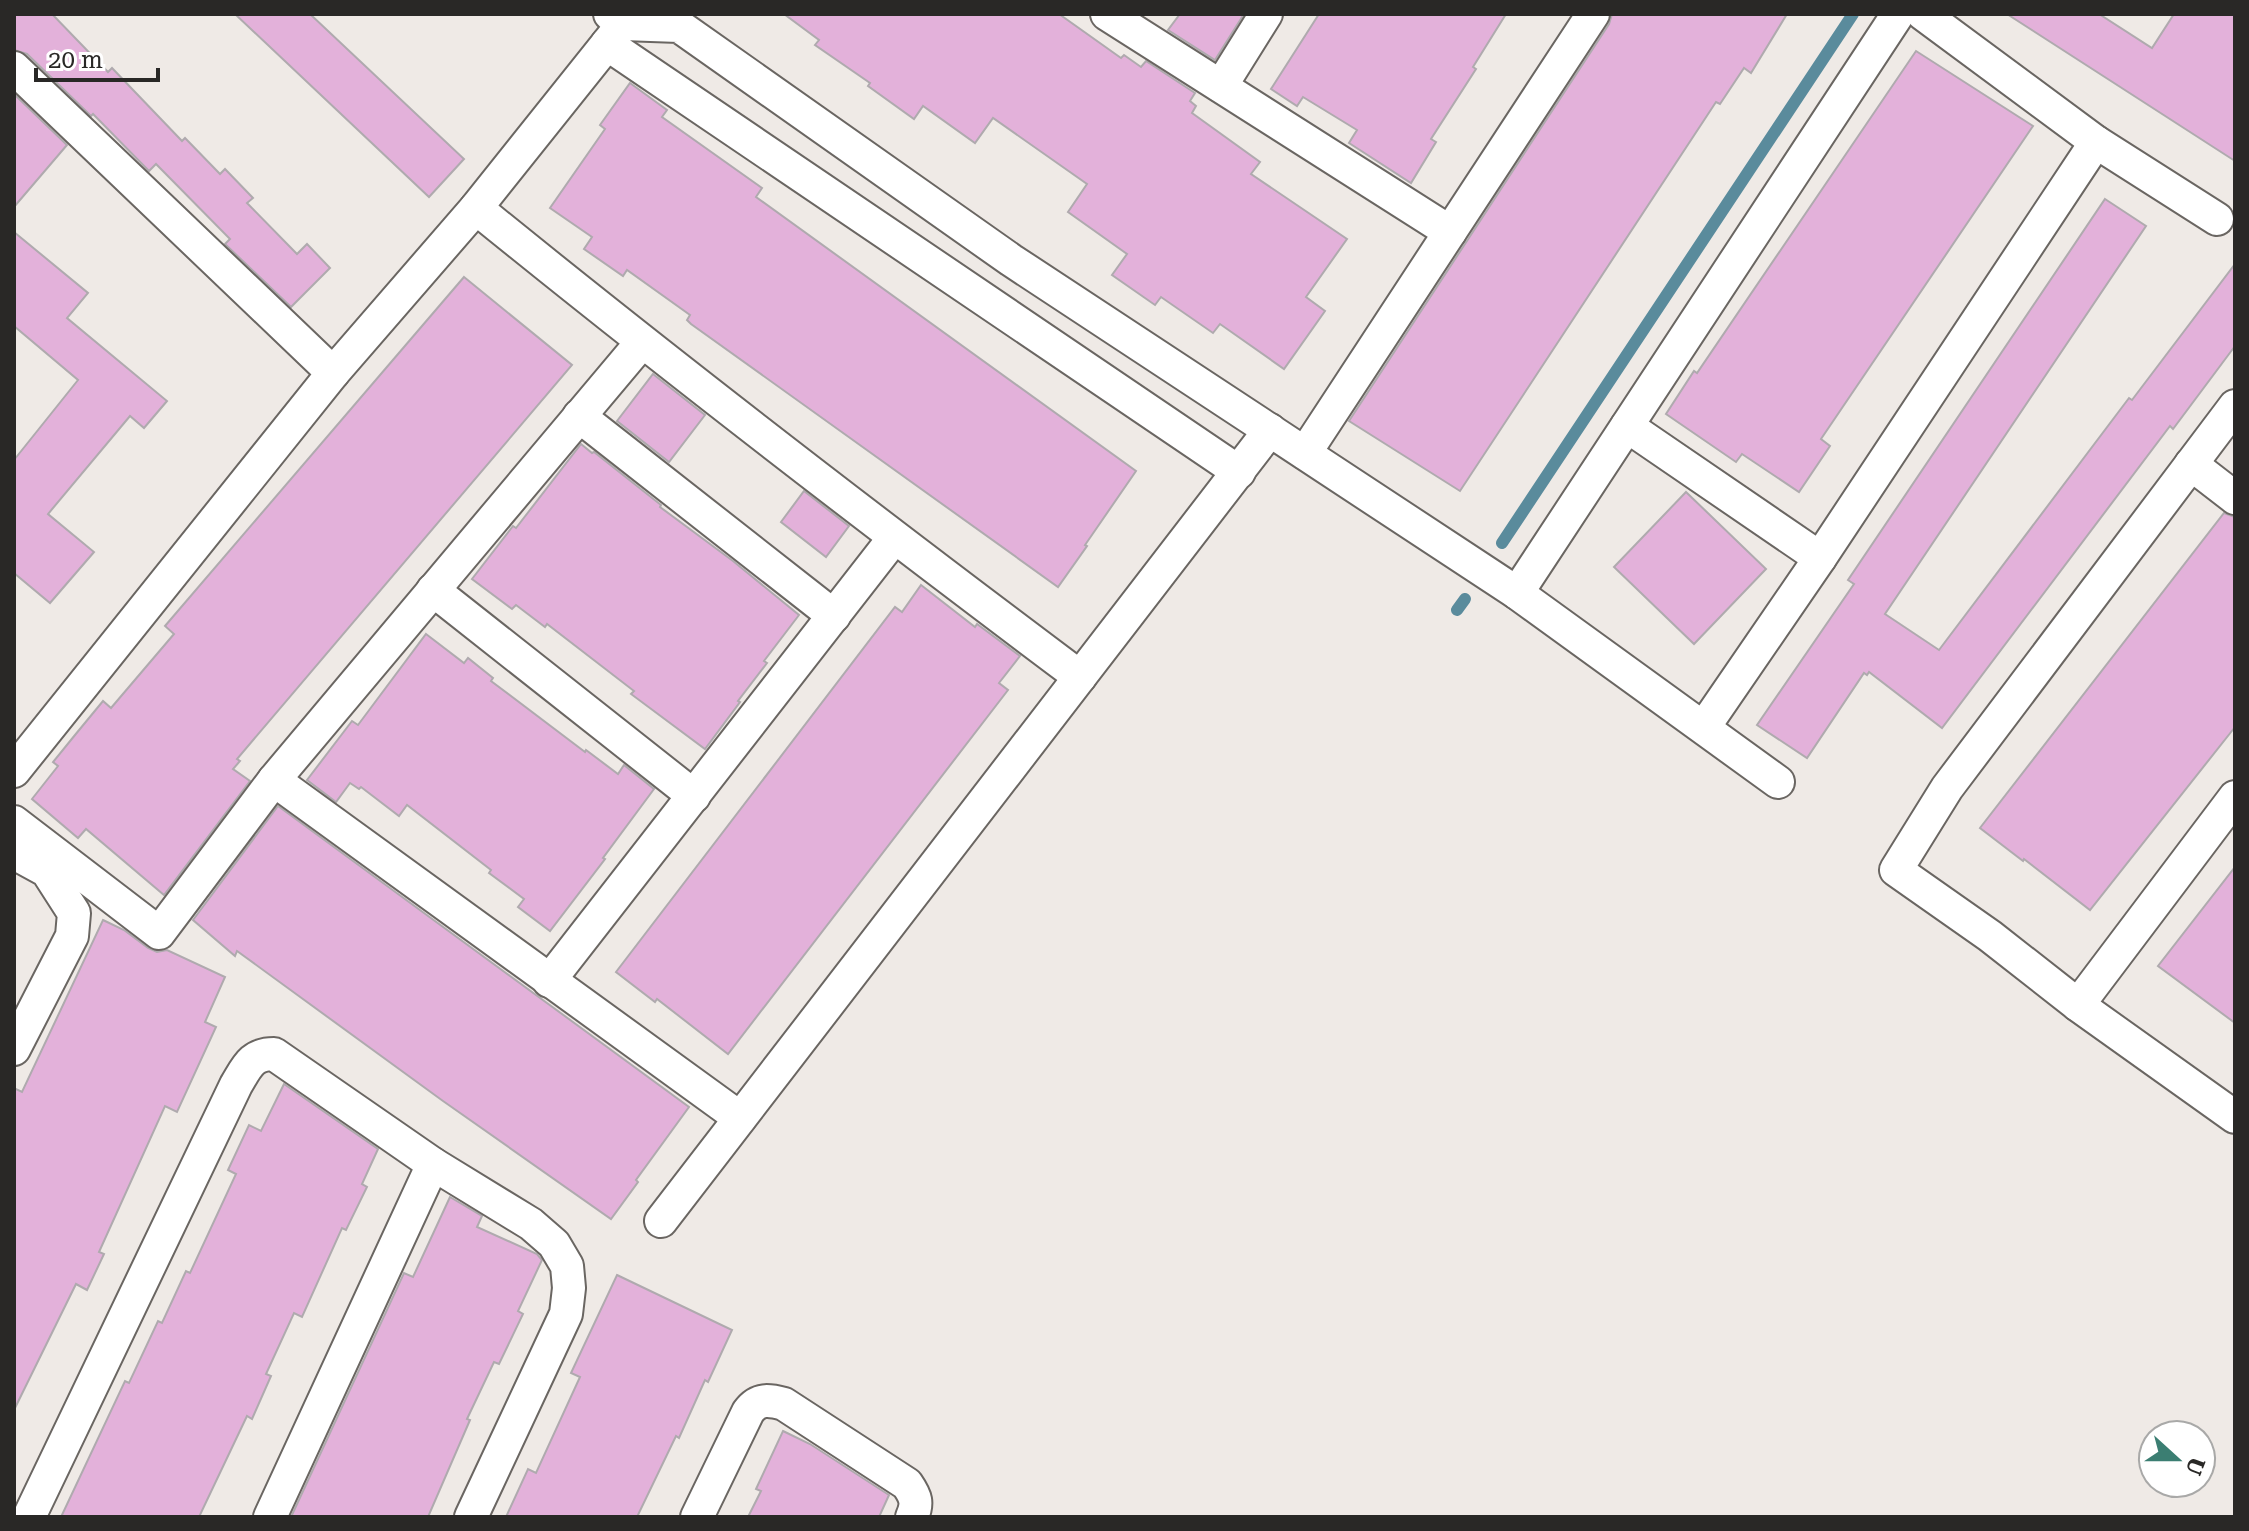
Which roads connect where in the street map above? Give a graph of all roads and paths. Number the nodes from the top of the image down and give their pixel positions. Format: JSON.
{"nodes":[{"id":1,"x":1107,"y":14,"type":"edge"},
{"id":2,"x":1266,"y":14,"type":"edge"},
{"id":3,"x":1593,"y":14,"type":"edge"},
{"id":4,"x":1898,"y":14,"type":"edge"},
{"id":5,"x":1923,"y":14,"type":"edge"},
{"id":6,"x":685,"y":20,"type":"edge"},
{"id":7,"x":614,"y":27,"type":"edge"},
{"id":8,"x":14,"y":68,"type":"edge"},
{"id":9,"x":1221,"y":86,"type":"junction"},
{"id":10,"x":2096,"y":142,"type":"junction"},
{"id":11,"x":476,"y":208,"type":"junction"},
{"id":12,"x":2217,"y":219,"type":"dead end"},
{"id":13,"x":1450,"y":232,"type":"junction"},
{"id":14,"x":642,"y":342,"type":"junction"},
{"id":15,"x":333,"y":373,"type":"junction"},
{"id":16,"x":2235,"y":406,"type":"edge"},
{"id":17,"x":579,"y":416,"type":"junction"},
{"id":18,"x":1627,"y":426,"type":"junction"},
{"id":19,"x":1270,"y":430,"type":"junction"},
{"id":20,"x":1305,"y":453,"type":"junction"},
{"id":21,"x":2191,"y":464,"type":"junction"},
{"id":22,"x":1239,"y":472,"type":"junction"},
{"id":23,"x":2235,"y":498,"type":"edge"},
{"id":24,"x":894,"y":538,"type":"junction"},
{"id":25,"x":1820,"y":558,"type":"junction"},
{"id":26,"x":433,"y":590,"type":"junction"},
{"id":27,"x":1517,"y":593,"type":"junction"},
{"id":28,"x":834,"y":616,"type":"junction"},
{"id":29,"x":1080,"y":677,"type":"junction"},
{"id":30,"x":1704,"y":727,"type":"junction"},
{"id":31,"x":14,"y":771,"type":"edge"},
{"id":32,"x":274,"y":780,"type":"junction"},
{"id":33,"x":1778,"y":782,"type":"dead end"},
{"id":34,"x":694,"y":796,"type":"junction"},
{"id":35,"x":2235,"y":797,"type":"edge"},
{"id":36,"x":14,"y":822,"type":"edge"},
{"id":37,"x":14,"y":853,"type":"edge"},
{"id":38,"x":549,"y":981,"type":"junction"},
{"id":39,"x":2078,"y":1005,"type":"junction"},
{"id":40,"x":14,"y":1049,"type":"edge"},
{"id":41,"x":2235,"y":1117,"type":"edge"},
{"id":42,"x":740,"y":1118,"type":"junction"},
{"id":43,"x":433,"y":1164,"type":"junction"},
{"id":44,"x":661,"y":1221,"type":"dead end"},
{"id":45,"x":29,"y":1517,"type":"edge"},
{"id":46,"x":270,"y":1517,"type":"edge"},
{"id":47,"x":471,"y":1517,"type":"edge"},
{"id":48,"x":697,"y":1517,"type":"edge"},
{"id":49,"x":912,"y":1517,"type":"edge"}],
"edges":[{"from":1,"to":9,"type":"street"},
{"from":2,"to":9,"type":"street"},
{"from":3,"to":13,"type":"street"},
{"from":4,"to":18,"type":"street"},
{"from":5,"to":10,"type":"street"},
{"from":6,"to":7,"type":"street"},
{"from":6,"to":19,"type":"street"},
{"from":7,"to":11,"type":"street"},
{"from":7,"to":22,"type":"street"},
{"from":8,"to":15,"type":"street"},
{"from":9,"to":13,"type":"street"},
{"from":10,"to":12,"type":"street"},
{"from":10,"to":25,"type":"street"},
{"from":11,"to":14,"type":"street"},
{"from":11,"to":15,"type":"street"},
{"from":13,"to":20,"type":"street"},
{"from":14,"to":17,"type":"street"},
{"from":14,"to":24,"type":"street"},
{"from":15,"to":31,"type":"street"},
{"from":16,"to":21,"type":"street"},
{"from":17,"to":26,"type":"street"},
{"from":17,"to":28,"type":"street"},
{"from":18,"to":25,"type":"street"},
{"from":18,"to":27,"type":"street"},
{"from":19,"to":20,"type":"street"},
{"from":19,"to":22,"type":"street"},
{"from":20,"to":27,"type":"street"},
{"from":21,"to":23,"type":"street"},
{"from":21,"to":39,"type":"street"},
{"from":22,"to":29,"type":"street"},
{"from":24,"to":28,"type":"street"},
{"from":24,"to":29,"type":"street"},
{"from":25,"to":30,"type":"street"},
{"from":26,"to":32,"type":"street"},
{"from":26,"to":34,"type":"street"},
{"from":27,"to":30,"type":"street"},
{"from":28,"to":34,"type":"street"},
{"from":29,"to":42,"type":"street"},
{"from":30,"to":33,"type":"street"},
{"from":32,"to":36,"type":"street"},
{"from":32,"to":38,"type":"street"},
{"from":34,"to":38,"type":"street"},
{"from":35,"to":39,"type":"street"},
{"from":37,"to":40,"type":"street"},
{"from":38,"to":42,"type":"street"},
{"from":39,"to":41,"type":"street"},
{"from":42,"to":44,"type":"street"},
{"from":43,"to":45,"type":"street"},
{"from":43,"to":46,"type":"street"},
{"from":43,"to":47,"type":"street"},
{"from":48,"to":49,"type":"street"}]}
